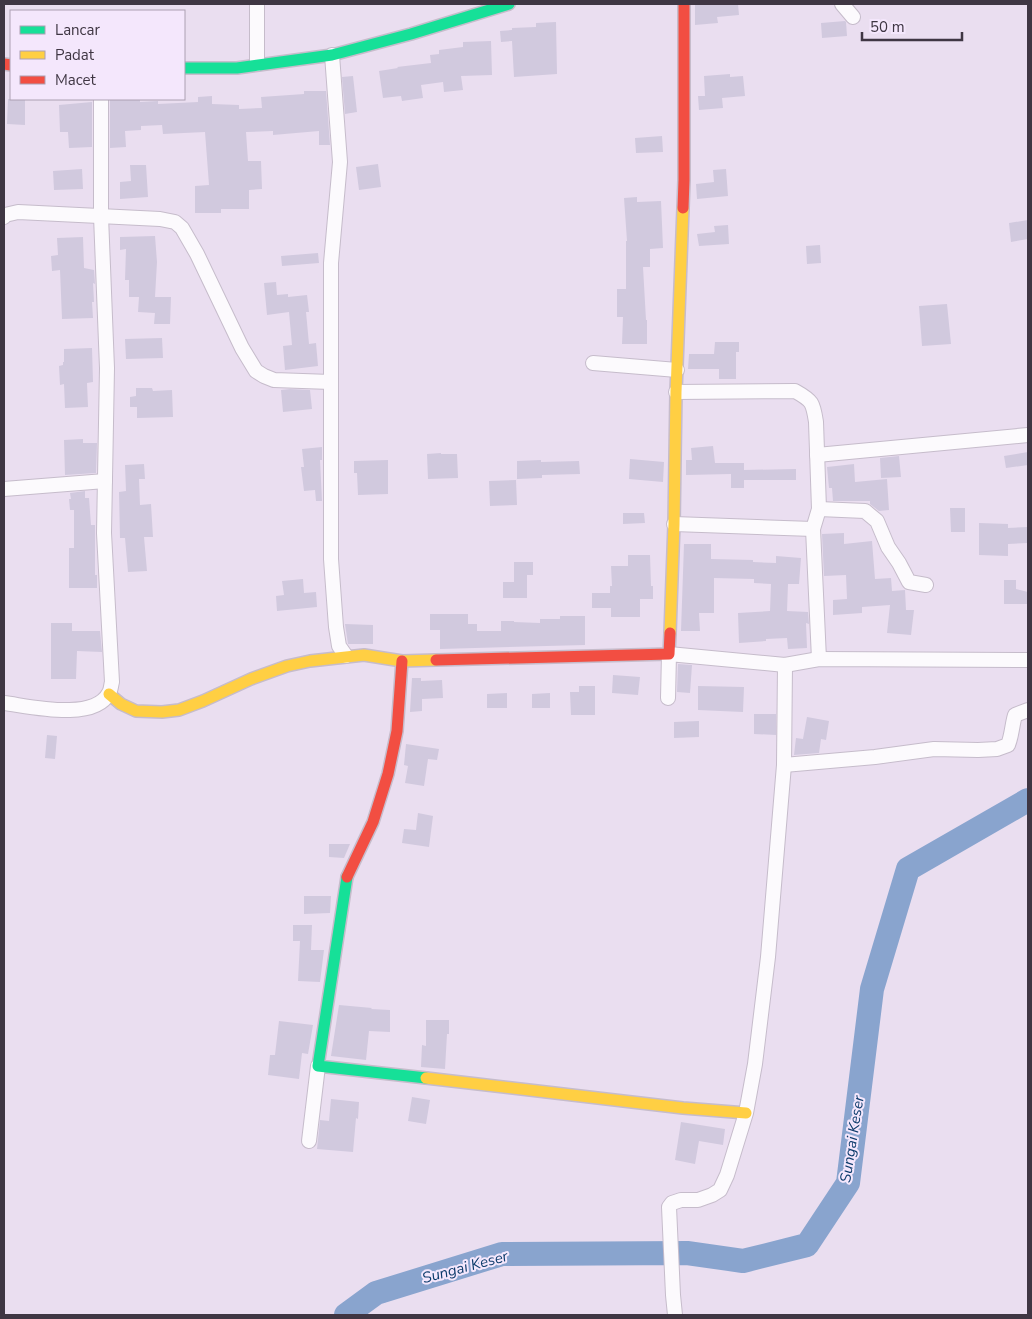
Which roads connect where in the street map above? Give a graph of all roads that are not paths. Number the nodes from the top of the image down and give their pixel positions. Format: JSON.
{"nodes":[{"id":1,"x":257,"y":4,"type":"edge"},
{"id":2,"x":684,"y":4,"type":"edge"},
{"id":3,"x":842,"y":4,"type":"edge"},
{"id":4,"x":502,"y":5,"type":"edge"},
{"id":5,"x":853,"y":17,"type":"dead end"},
{"id":6,"x":332,"y":55,"type":"junction"},
{"id":7,"x":258,"y":64,"type":"junction"},
{"id":8,"x":185,"y":68,"type":"edge"},
{"id":9,"x":101,"y":100,"type":"edge"},
{"id":10,"x":101,"y":216,"type":"junction"},
{"id":11,"x":4,"y":218,"type":"edge"},
{"id":12,"x":593,"y":363,"type":"dead end"},
{"id":13,"x":677,"y":370,"type":"junction"},
{"id":14,"x":331,"y":382,"type":"junction"},
{"id":15,"x":676,"y":392,"type":"junction"},
{"id":16,"x":1028,"y":435,"type":"edge"},
{"id":17,"x":817,"y":456,"type":"junction"},
{"id":18,"x":105,"y":481,"type":"junction"},
{"id":19,"x":4,"y":489,"type":"edge"},
{"id":20,"x":819,"y":509,"type":"junction"},
{"id":21,"x":674,"y":524,"type":"junction"},
{"id":22,"x":813,"y":529,"type":"junction"},
{"id":23,"x":926,"y":585,"type":"dead end"},
{"id":24,"x":669,"y":654,"type":"junction"},
{"id":25,"x":346,"y":656,"type":"junction"},
{"id":26,"x":819,"y":659,"type":"junction"},
{"id":27,"x":1028,"y":660,"type":"edge"},
{"id":28,"x":402,"y":661,"type":"junction"},
{"id":29,"x":785,"y":664,"type":"junction"},
{"id":30,"x":109,"y":694,"type":"junction"},
{"id":31,"x":668,"y":698,"type":"dead end"},
{"id":32,"x":4,"y":703,"type":"edge"},
{"id":33,"x":1028,"y":710,"type":"edge"},
{"id":34,"x":784,"y":765,"type":"junction"},
{"id":35,"x":318,"y":1066,"type":"junction"},
{"id":36,"x":746,"y":1113,"type":"junction"},
{"id":37,"x":309,"y":1141,"type":"dead end"},
{"id":38,"x":675,"y":1315,"type":"edge"}],
"edges":[{"from":1,"to":7,"type":"street"},
{"from":2,"to":13,"type":"street"},
{"from":3,"to":5,"type":"street"},
{"from":4,"to":6,"type":"street"},
{"from":6,"to":7,"type":"street"},
{"from":6,"to":14,"type":"street"},
{"from":7,"to":8,"type":"street"},
{"from":9,"to":10,"type":"street"},
{"from":10,"to":11,"type":"street"},
{"from":10,"to":14,"type":"street"},
{"from":10,"to":18,"type":"street"},
{"from":12,"to":13,"type":"street"},
{"from":13,"to":15,"type":"street"},
{"from":14,"to":25,"type":"street"},
{"from":15,"to":17,"type":"street"},
{"from":15,"to":21,"type":"street"},
{"from":16,"to":17,"type":"street"},
{"from":17,"to":20,"type":"street"},
{"from":18,"to":19,"type":"street"},
{"from":18,"to":30,"type":"street"},
{"from":20,"to":22,"type":"street"},
{"from":20,"to":23,"type":"street"},
{"from":21,"to":22,"type":"street"},
{"from":21,"to":24,"type":"street"},
{"from":22,"to":26,"type":"street"},
{"from":24,"to":28,"type":"street"},
{"from":24,"to":29,"type":"street"},
{"from":24,"to":31,"type":"street"},
{"from":25,"to":28,"type":"street"},
{"from":25,"to":30,"type":"street"},
{"from":26,"to":27,"type":"street"},
{"from":26,"to":29,"type":"street"},
{"from":28,"to":35,"type":"street"},
{"from":29,"to":34,"type":"street"},
{"from":30,"to":32,"type":"street"},
{"from":33,"to":34,"type":"street"},
{"from":34,"to":36,"type":"street"},
{"from":35,"to":36,"type":"street"},
{"from":35,"to":37,"type":"street"},
{"from":36,"to":38,"type":"street"}]}
